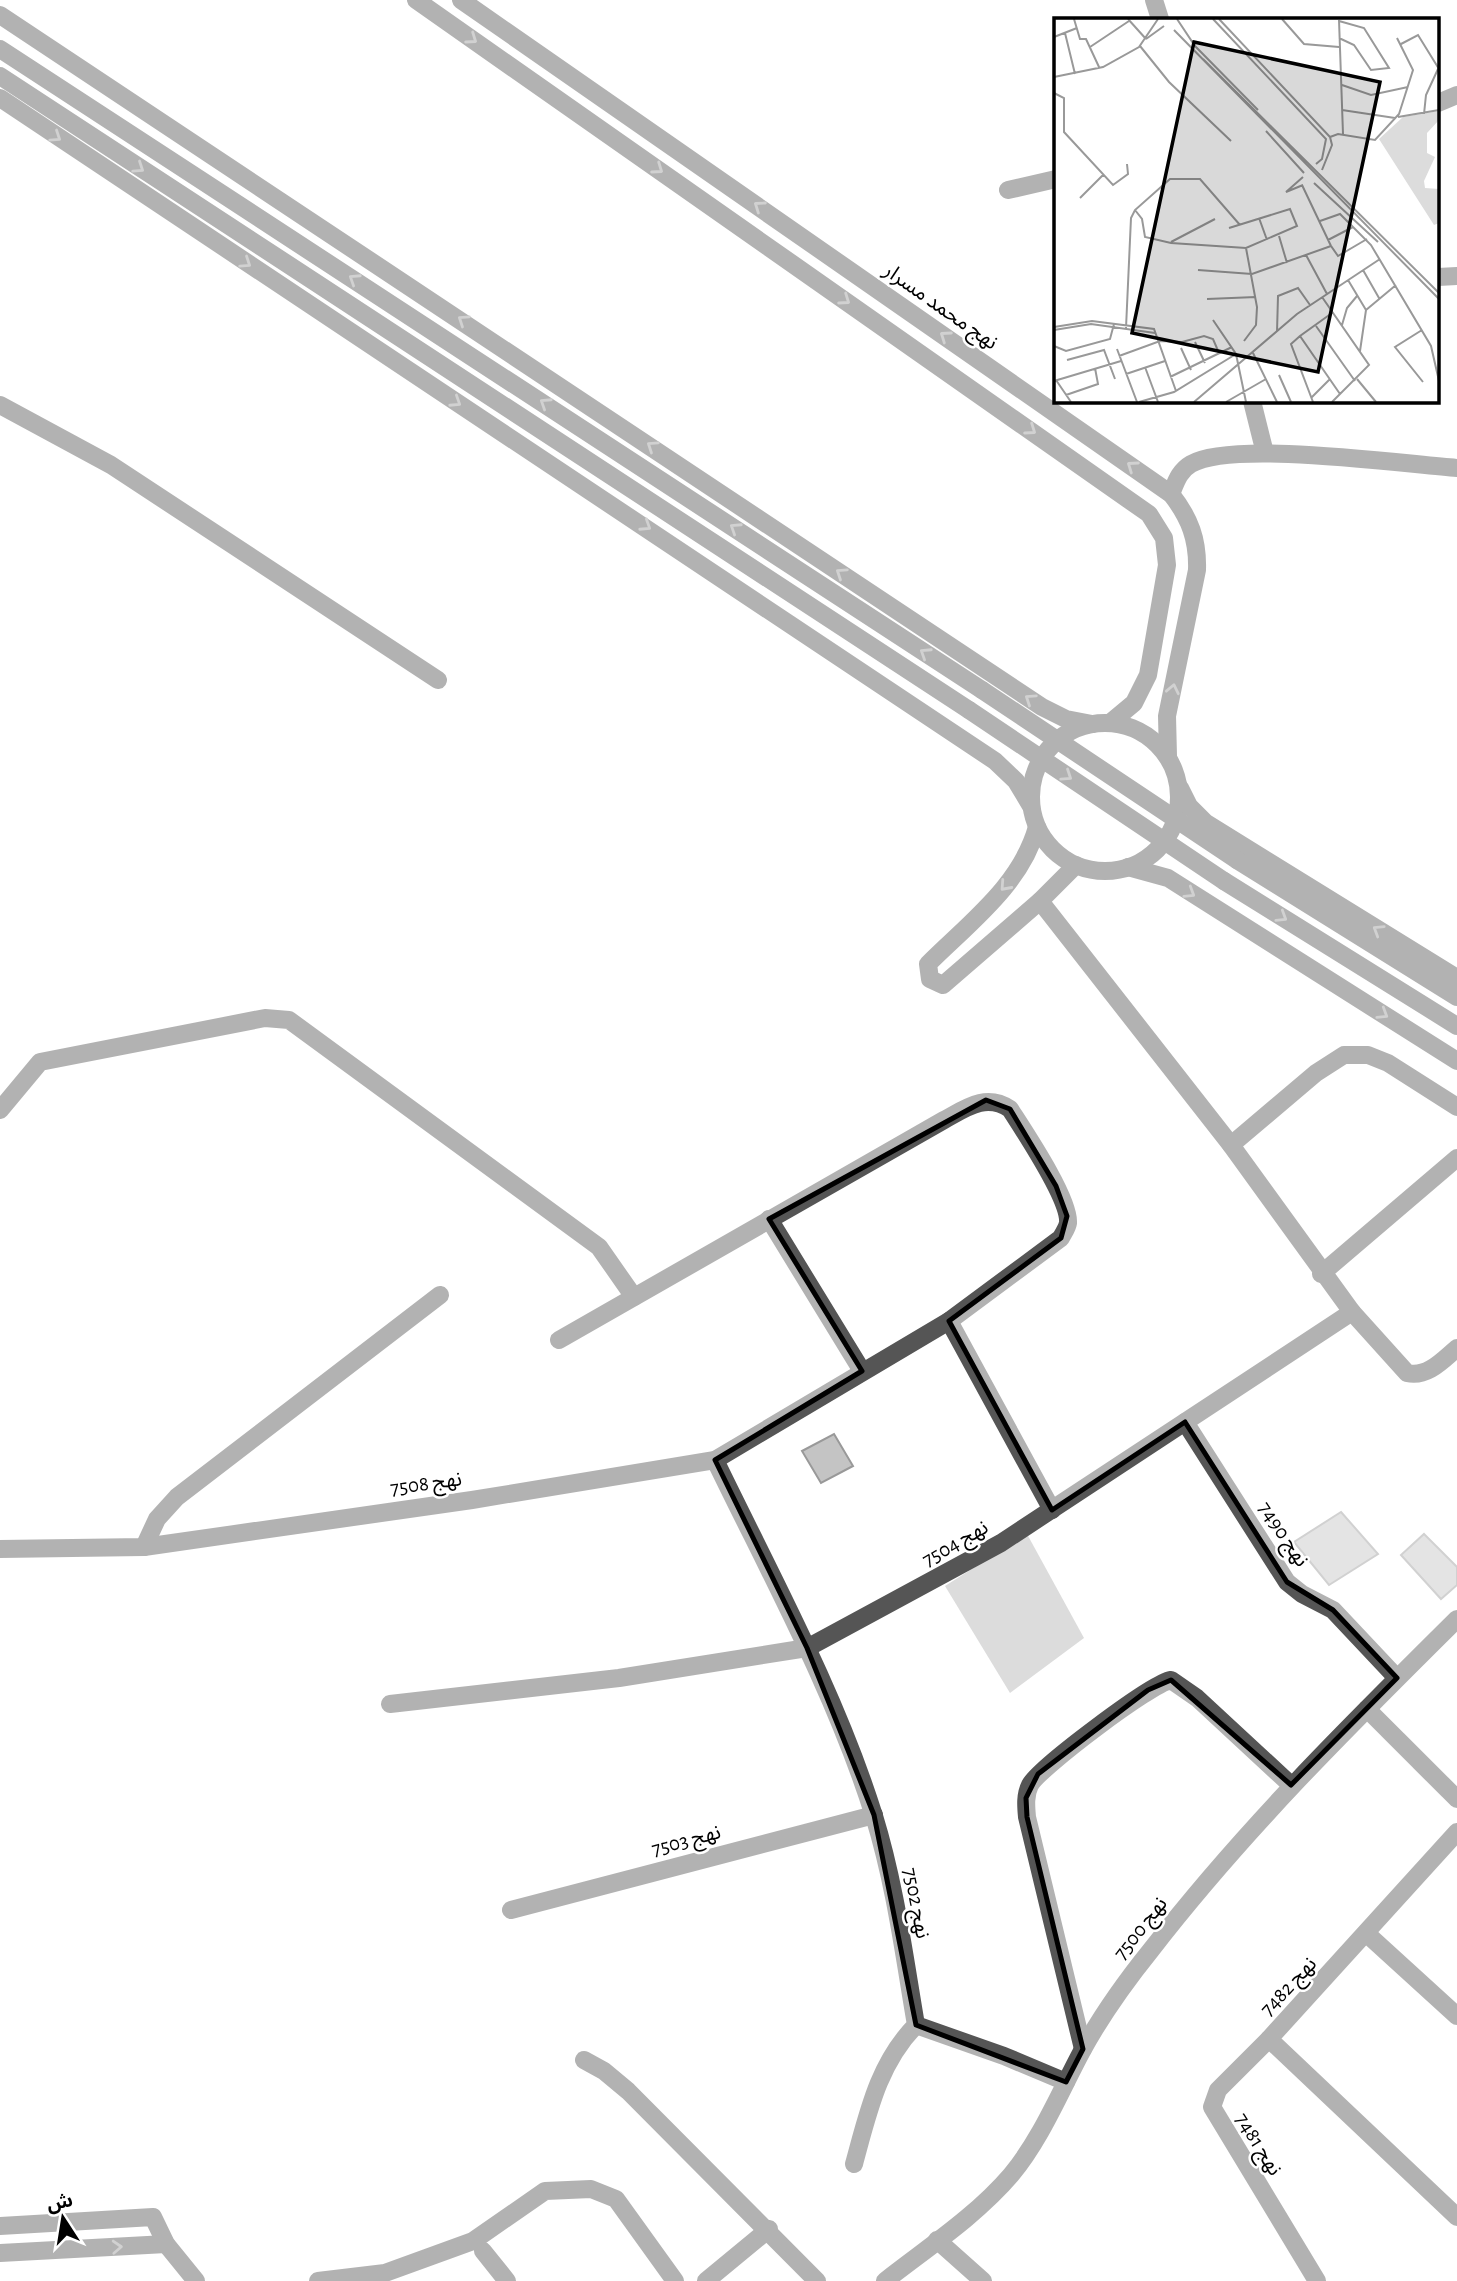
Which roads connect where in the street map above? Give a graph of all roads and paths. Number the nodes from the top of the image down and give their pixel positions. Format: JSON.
{"nodes":[{"id":1,"x":416,"y":0,"type":"edge"},
{"id":2,"x":461,"y":0,"type":"edge"},
{"id":3,"x":1154,"y":0,"type":"edge"},
{"id":4,"x":0,"y":15,"type":"edge"},
{"id":5,"x":1160,"y":18,"type":"edge"},
{"id":6,"x":0,"y":49,"type":"edge"},
{"id":7,"x":0,"y":76,"type":"edge"},
{"id":8,"x":1457,"y":95,"type":"edge"},
{"id":9,"x":0,"y":98,"type":"edge"},
{"id":10,"x":1440,"y":102,"type":"edge"},
{"id":11,"x":1054,"y":179,"type":"edge"},
{"id":12,"x":1007,"y":190,"type":"dead end"},
{"id":13,"x":1252,"y":402,"type":"edge"},
{"id":14,"x":0,"y":405,"type":"edge"},
{"id":15,"x":1265,"y":453,"type":"junction"},
{"id":16,"x":1457,"y":468,"type":"edge"},
{"id":17,"x":1171,"y":494,"type":"junction"},
{"id":18,"x":438,"y":680,"type":"dead end"},
{"id":19,"x":1101,"y":723,"type":"junction"},
{"id":20,"x":1168,"y":756,"type":"junction"},
{"id":21,"x":1179,"y":786,"type":"junction"},
{"id":22,"x":1031,"y":806,"type":"junction"},
{"id":23,"x":1037,"y":827,"type":"junction"},
{"id":24,"x":1076,"y":865,"type":"junction"},
{"id":25,"x":1128,"y":867,"type":"junction"},
{"id":26,"x":1040,"y":901,"type":"junction"},
{"id":27,"x":1457,"y":978,"type":"edge"},
{"id":28,"x":1457,"y":997,"type":"edge"},
{"id":29,"x":1457,"y":1026,"type":"edge"},
{"id":30,"x":1457,"y":1061,"type":"edge"},
{"id":31,"x":1457,"y":1107,"type":"edge"},
{"id":32,"x":0,"y":1110,"type":"edge"},
{"id":33,"x":1231,"y":1145,"type":"junction"},
{"id":34,"x":1457,"y":1158,"type":"edge"},
{"id":35,"x":769,"y":1219,"type":"junction"},
{"id":36,"x":1321,"y":1274,"type":"junction"},
{"id":37,"x":440,"y":1295,"type":"dead end"},
{"id":38,"x":634,"y":1297,"type":"junction"},
{"id":39,"x":1352,"y":1312,"type":"junction"},
{"id":40,"x":949,"y":1321,"type":"junction"},
{"id":41,"x":559,"y":1340,"type":"dead end"},
{"id":42,"x":1457,"y":1348,"type":"edge"},
{"id":43,"x":862,"y":1371,"type":"junction"},
{"id":44,"x":1185,"y":1422,"type":"junction"},
{"id":45,"x":715,"y":1460,"type":"junction"},
{"id":46,"x":1052,"y":1510,"type":"junction"},
{"id":47,"x":144,"y":1547,"type":"junction"},
{"id":48,"x":0,"y":1549,"type":"edge"},
{"id":49,"x":1457,"y":1619,"type":"edge"},
{"id":50,"x":807,"y":1648,"type":"junction"},
{"id":51,"x":1398,"y":1678,"type":"junction"},
{"id":52,"x":390,"y":1704,"type":"dead end"},
{"id":53,"x":1367,"y":1709,"type":"junction"},
{"id":54,"x":1291,"y":1785,"type":"junction"},
{"id":55,"x":1457,"y":1799,"type":"edge"},
{"id":56,"x":874,"y":1815,"type":"junction"},
{"id":57,"x":1457,"y":1832,"type":"edge"},
{"id":58,"x":511,"y":1910,"type":"dead end"},
{"id":59,"x":1367,"y":1934,"type":"junction"},
{"id":60,"x":1457,"y":2015,"type":"edge"},
{"id":61,"x":916,"y":2025,"type":"junction"},
{"id":62,"x":1269,"y":2039,"type":"junction"},
{"id":63,"x":1083,"y":2049,"type":"junction"},
{"id":64,"x":584,"y":2060,"type":"dead end"},
{"id":65,"x":1066,"y":2082,"type":"junction"},
{"id":66,"x":854,"y":2164,"type":"dead end"},
{"id":67,"x":1457,"y":2217,"type":"edge"},
{"id":68,"x":0,"y":2226,"type":"edge"},
{"id":69,"x":769,"y":2229,"type":"junction"},
{"id":70,"x":937,"y":2240,"type":"junction"},
{"id":71,"x":166,"y":2244,"type":"junction"},
{"id":72,"x":484,"y":2251,"type":"dead end"},
{"id":73,"x":0,"y":2253,"type":"edge"},
{"id":74,"x":815,"y":2280,"type":"edge"},
{"id":75,"x":196,"y":2281,"type":"edge"},
{"id":76,"x":318,"y":2281,"type":"edge"},
{"id":77,"x":508,"y":2281,"type":"edge"},
{"id":78,"x":675,"y":2281,"type":"edge"},
{"id":79,"x":706,"y":2281,"type":"edge"},
{"id":80,"x":885,"y":2281,"type":"edge"},
{"id":81,"x":983,"y":2281,"type":"edge"},
{"id":82,"x":1317,"y":2281,"type":"edge"}],
"edges":[{"from":1,"to":19,"type":"street","one_way":true},
{"from":17,"to":2,"type":"street","name":"نهج محمد مسرار","one_way":true},
{"from":3,"to":5,"type":"street"},
{"from":19,"to":4,"type":"street","one_way":true},
{"from":28,"to":6,"type":"street","one_way":true,"bridge":true},
{"from":7,"to":29,"type":"street","one_way":true,"bridge":true},
{"from":8,"to":10,"type":"street"},
{"from":9,"to":22,"type":"street","one_way":true},
{"from":11,"to":12,"type":"street"},
{"from":13,"to":15,"type":"street"},
{"from":14,"to":18,"type":"street"},
{"from":15,"to":16,"type":"street"},
{"from":15,"to":17,"type":"street"},
{"from":20,"to":17,"type":"street","name":"نهج محمد مسرار","one_way":true},
{"from":19,"to":20,"type":"street"},
{"from":19,"to":22,"type":"street"},
{"from":20,"to":21,"type":"street"},
{"from":21,"to":25,"type":"street"},
{"from":27,"to":21,"type":"street","one_way":true},
{"from":22,"to":23,"type":"street"},
{"from":23,"to":24,"type":"street"},
{"from":23,"to":26,"type":"street","one_way":true},
{"from":24,"to":25,"type":"street"},
{"from":24,"to":26,"type":"street"},
{"from":25,"to":30,"type":"street","one_way":true},
{"from":26,"to":33,"type":"street"},
{"from":31,"to":33,"type":"street"},
{"from":32,"to":38,"type":"street"},
{"from":33,"to":36,"type":"street"},
{"from":34,"to":36,"type":"street"},
{"from":35,"to":38,"type":"street"},
{"from":35,"to":40,"type":"street"},
{"from":35,"to":43,"type":"street"},
{"from":36,"to":39,"type":"street"},
{"from":37,"to":47,"type":"street"},
{"from":38,"to":41,"type":"street"},
{"from":39,"to":42,"type":"street"},
{"from":39,"to":44,"type":"street","name":"نهج 7504"},
{"from":40,"to":43,"type":"street"},
{"from":40,"to":46,"type":"street"},
{"from":43,"to":45,"type":"street"},
{"from":44,"to":46,"type":"street","name":"نهج 7504"},
{"from":44,"to":51,"type":"street","name":"نهج 7490"},
{"from":45,"to":47,"type":"street","name":"نهج 7508"},
{"from":45,"to":50,"type":"street","name":"نهج 7502"},
{"from":46,"to":50,"type":"street","name":"نهج 7504"},
{"from":47,"to":48,"type":"street","name":"نهج 7508"},
{"from":49,"to":51,"type":"street","name":"نهج 7500"},
{"from":50,"to":52,"type":"street","name":"نهج 7504"},
{"from":50,"to":56,"type":"street","name":"نهج 7502"},
{"from":51,"to":53,"type":"street","name":"نهج 7500"},
{"from":53,"to":54,"type":"street","name":"نهج 7500"},
{"from":53,"to":55,"type":"street"},
{"from":54,"to":63,"type":"street","name":"نهج 7500"},
{"from":54,"to":63,"type":"street"},
{"from":56,"to":58,"type":"street","name":"نهج 7503"},
{"from":56,"to":61,"type":"street","name":"نهج 7502"},
{"from":57,"to":59,"type":"street","name":"نهج 7482"},
{"from":59,"to":60,"type":"street"},
{"from":59,"to":62,"type":"street","name":"نهج 7482"},
{"from":61,"to":65,"type":"street"},
{"from":61,"to":66,"type":"street"},
{"from":62,"to":67,"type":"street","name":"نهج 7482"},
{"from":62,"to":82,"type":"street","name":"نهج 7481"},
{"from":63,"to":65,"type":"street","name":"نهج 7500"},
{"from":64,"to":69,"type":"street"},
{"from":65,"to":70,"type":"street","name":"نهج 7500"},
{"from":68,"to":71,"type":"street"},
{"from":69,"to":74,"type":"street"},
{"from":69,"to":79,"type":"street"},
{"from":70,"to":80,"type":"street","name":"نهج 7500"},
{"from":70,"to":81,"type":"street"},
{"from":73,"to":71,"type":"street","one_way":true},
{"from":71,"to":75,"type":"street"},
{"from":72,"to":77,"type":"street"},
{"from":76,"to":78,"type":"street"}]}
